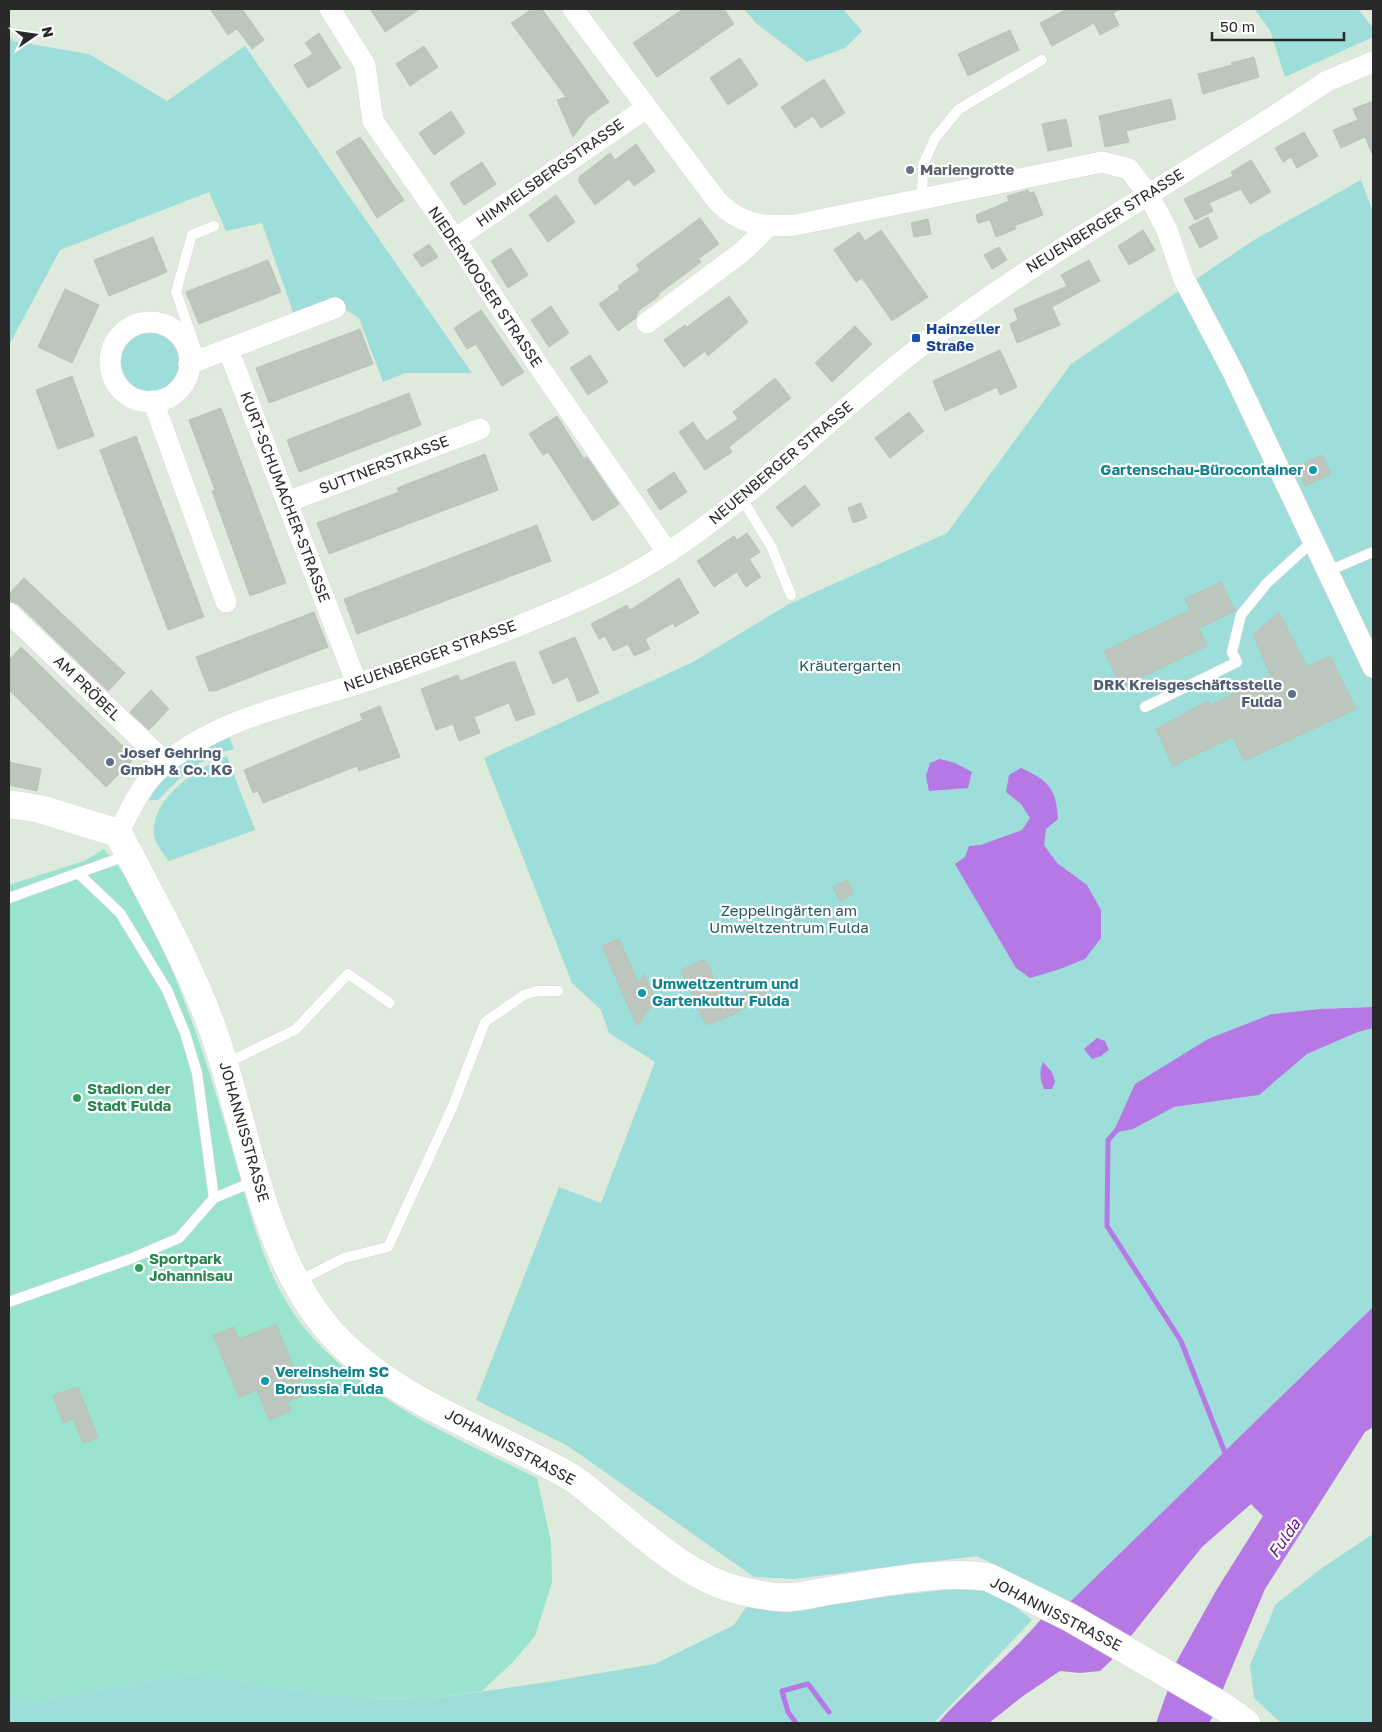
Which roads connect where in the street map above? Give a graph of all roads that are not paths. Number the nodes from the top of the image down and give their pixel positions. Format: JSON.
{"nodes":[{"id":1,"x":330,"y":9,"type":"edge"},
{"id":2,"x":573,"y":9,"type":"edge"},
{"id":3,"x":1042,"y":60,"type":"dead end"},
{"id":4,"x":1373,"y":62,"type":"edge"},
{"id":5,"x":646,"y":108,"type":"junction"},
{"id":6,"x":1148,"y":194,"type":"junction"},
{"id":7,"x":922,"y":198,"type":"junction"},
{"id":8,"x":214,"y":226,"type":"dead end"},
{"id":9,"x":768,"y":227,"type":"junction"},
{"id":10,"x":455,"y":239,"type":"junction"},
{"id":11,"x":335,"y":308,"type":"dead end"},
{"id":12,"x":646,"y":323,"type":"dead end"},
{"id":13,"x":228,"y":349,"type":"junction"},
{"id":14,"x":195,"y":362,"type":"junction"},
{"id":15,"x":153,"y":401,"type":"junction"},
{"id":16,"x":480,"y":429,"type":"dead end"},
{"id":17,"x":742,"y":499,"type":"junction"},
{"id":18,"x":288,"y":502,"type":"junction"},
{"id":19,"x":1313,"y":541,"type":"junction"},
{"id":20,"x":1373,"y":552,"type":"edge"},
{"id":21,"x":668,"y":553,"type":"junction"},
{"id":22,"x":1328,"y":571,"type":"junction"},
{"id":23,"x":791,"y":595,"type":"dead end"},
{"id":24,"x":226,"y":602,"type":"dead end"},
{"id":25,"x":9,"y":613,"type":"edge"},
{"id":26,"x":1373,"y":667,"type":"edge"},
{"id":27,"x":357,"y":684,"type":"junction"},
{"id":28,"x":1145,"y":707,"type":"dead end"},
{"id":29,"x":166,"y":763,"type":"junction"},
{"id":30,"x":9,"y":804,"type":"edge"},
{"id":31,"x":124,"y":844,"type":"junction"},
{"id":32,"x":78,"y":873,"type":"junction"},
{"id":33,"x":9,"y":898,"type":"edge"},
{"id":34,"x":558,"y":991,"type":"dead end"},
{"id":35,"x":390,"y":1003,"type":"dead end"},
{"id":36,"x":224,"y":1064,"type":"junction"},
{"id":37,"x":257,"y":1180,"type":"junction"},
{"id":38,"x":214,"y":1198,"type":"junction"},
{"id":39,"x":296,"y":1283,"type":"junction"},
{"id":40,"x":9,"y":1302,"type":"edge"},
{"id":41,"x":1242,"y":1719,"type":"edge"}],
"edges":[{"from":1,"to":10,"type":"street","name":"NIEDERMOOSER STRASSE"},
{"from":2,"to":5,"type":"street"},
{"from":3,"to":7,"type":"lane"},
{"from":4,"to":6,"type":"street","name":"NEUENBERGER STRASSE"},
{"from":5,"to":9,"type":"street"},
{"from":5,"to":10,"type":"street","name":"HIMMELSBERGSTRASSE"},
{"from":6,"to":7,"type":"street"},
{"from":6,"to":17,"type":"street","name":"NEUENBERGER STRASSE"},
{"from":6,"to":19,"type":"street"},
{"from":7,"to":9,"type":"street"},
{"from":8,"to":14,"type":"lane"},
{"from":9,"to":12,"type":"street"},
{"from":10,"to":21,"type":"street","name":"NIEDERMOOSER STRASSE"},
{"from":11,"to":13,"type":"street"},
{"from":13,"to":14,"type":"street"},
{"from":13,"to":18,"type":"street","name":"KURT-SCHUMACHER-STRASSE"},
{"from":14,"to":15,"type":"street"},
{"from":14,"to":15,"type":"street"},
{"from":15,"to":24,"type":"street"},
{"from":16,"to":18,"type":"street","name":"SUTTNERSTRASSE"},
{"from":17,"to":21,"type":"street","name":"NEUENBERGER STRASSE"},
{"from":17,"to":23,"type":"lane"},
{"from":18,"to":27,"type":"street","name":"KURT-SCHUMACHER-STRASSE"},
{"from":19,"to":22,"type":"street"},
{"from":19,"to":28,"type":"lane"},
{"from":20,"to":22,"type":"lane"},
{"from":21,"to":27,"type":"street","name":"NEUENBERGER STRASSE"},
{"from":22,"to":26,"type":"street"},
{"from":25,"to":29,"type":"street","name":"AM PRÖBEL"},
{"from":27,"to":29,"type":"street","name":"NEUENBERGER STRASSE"},
{"from":29,"to":31,"type":"street","name":"NEUENBERGER STRASSE"},
{"from":30,"to":31,"type":"street"},
{"from":31,"to":32,"type":"lane"},
{"from":31,"to":36,"type":"street","name":"JOHANNISSTRASSE"},
{"from":32,"to":33,"type":"lane"},
{"from":32,"to":38,"type":"lane"},
{"from":34,"to":39,"type":"lane"},
{"from":35,"to":36,"type":"lane"},
{"from":36,"to":37,"type":"street","name":"JOHANNISSTRASSE"},
{"from":37,"to":38,"type":"lane"},
{"from":37,"to":39,"type":"street","name":"JOHANNISSTRASSE"},
{"from":38,"to":40,"type":"lane"},
{"from":39,"to":41,"type":"street","name":"JOHANNISSTRASSE"}]}
